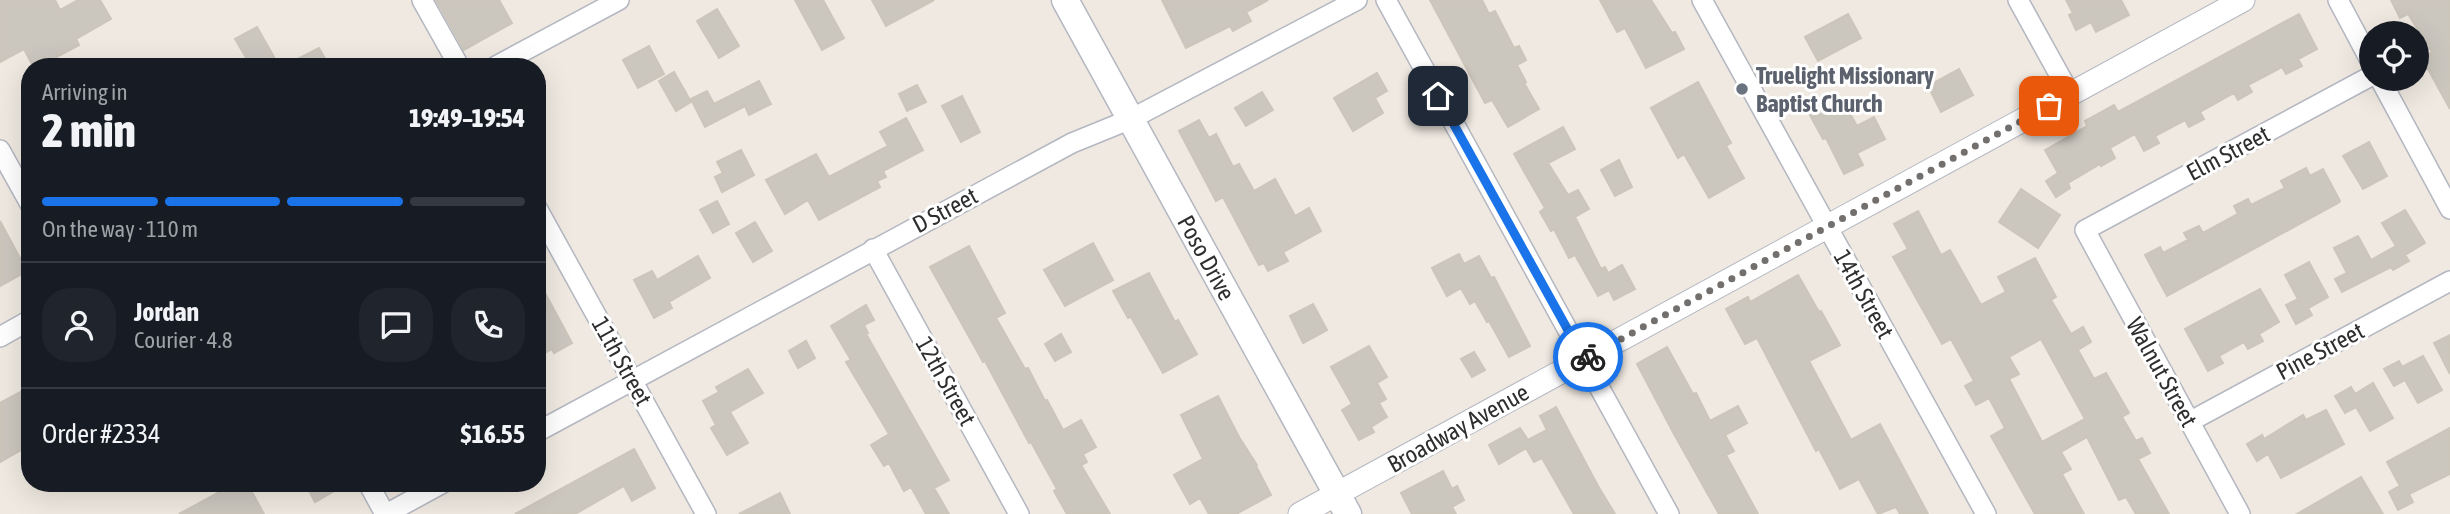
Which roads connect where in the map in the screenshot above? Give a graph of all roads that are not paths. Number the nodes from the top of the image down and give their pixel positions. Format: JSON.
{"nodes":[{"id":1,"x":422,"y":0,"type":"edge"},
{"id":2,"x":619,"y":0,"type":"edge"},
{"id":3,"x":1065,"y":0,"type":"edge"},
{"id":4,"x":1357,"y":0,"type":"edge"},
{"id":5,"x":1386,"y":0,"type":"edge"},
{"id":6,"x":1702,"y":0,"type":"edge"},
{"id":7,"x":2018,"y":0,"type":"edge"},
{"id":8,"x":2243,"y":0,"type":"edge"},
{"id":9,"x":2338,"y":0,"type":"edge"},
{"id":10,"x":2359,"y":39,"type":"edge"},
{"id":11,"x":455,"y":58,"type":"edge"},
{"id":12,"x":511,"y":58,"type":"edge"},
{"id":13,"x":2359,"y":82,"type":"edge"},
{"id":14,"x":2386,"y":91,"type":"edge"},
{"id":15,"x":2070,"y":94,"type":"junction"},
{"id":16,"x":1131,"y":119,"type":"junction"},
{"id":17,"x":0,"y":150,"type":"edge"},
{"id":18,"x":21,"y":188,"type":"edge"},
{"id":19,"x":2450,"y":209,"type":"edge"},
{"id":20,"x":546,"y":224,"type":"edge"},
{"id":21,"x":1827,"y":227,"type":"junction"},
{"id":22,"x":2085,"y":230,"type":"joint"},
{"id":23,"x":873,"y":248,"type":"junction"},
{"id":24,"x":2450,"y":281,"type":"edge"},
{"id":25,"x":21,"y":325,"type":"edge"},
{"id":26,"x":0,"y":337,"type":"edge"},
{"id":27,"x":1584,"y":359,"type":"junction"},
{"id":28,"x":632,"y":380,"type":"junction"},
{"id":29,"x":2189,"y":422,"type":"junction"},
{"id":30,"x":546,"y":427,"type":"edge"},
{"id":31,"x":373,"y":492,"type":"edge"},
{"id":32,"x":426,"y":492,"type":"edge"},
{"id":33,"x":1343,"y":504,"type":"edge"},
{"id":34,"x":386,"y":514,"type":"edge"},
{"id":35,"x":706,"y":514,"type":"edge"},
{"id":36,"x":1019,"y":514,"type":"edge"},
{"id":37,"x":1300,"y":514,"type":"edge"},
{"id":38,"x":1669,"y":514,"type":"edge"},
{"id":39,"x":1986,"y":514,"type":"edge"},
{"id":40,"x":2239,"y":514,"type":"edge"}],
"edges":[{"from":1,"to":11,"type":"street"},
{"from":2,"to":12,"type":"street"},
{"from":3,"to":16,"type":"main road","name":"Poso Drive"},
{"from":4,"to":16,"type":"street","name":"D Street"},
{"from":5,"to":27,"type":"street"},
{"from":6,"to":21,"type":"street","name":"14th Street"},
{"from":7,"to":15,"type":"street"},
{"from":8,"to":15,"type":"street","name":"Broadway Avenue"},
{"from":9,"to":10,"type":"street"},
{"from":13,"to":22,"type":"street","name":"Elm Street"},
{"from":14,"to":19,"type":"street"},
{"from":15,"to":21,"type":"street","name":"Broadway Avenue"},
{"from":16,"to":23,"type":"street","name":"D Street"},
{"from":16,"to":33,"type":"main road","name":"Poso Drive"},
{"from":17,"to":18,"type":"street"},
{"from":20,"to":28,"type":"street","name":"11th Street"},
{"from":21,"to":27,"type":"street","name":"Broadway Avenue"},
{"from":21,"to":39,"type":"street","name":"14th Street"},
{"from":22,"to":29,"type":"street","name":"Walnut Street"},
{"from":23,"to":28,"type":"street","name":"D Street"},
{"from":23,"to":36,"type":"street","name":"12th Street"},
{"from":24,"to":29,"type":"street","name":"Pine Street"},
{"from":25,"to":26,"type":"street"},
{"from":27,"to":33,"type":"street","name":"Broadway Avenue"},
{"from":27,"to":38,"type":"street"},
{"from":28,"to":30,"type":"street","name":"D Street"},
{"from":28,"to":35,"type":"street","name":"11th Street"},
{"from":29,"to":40,"type":"street","name":"Walnut Street"},
{"from":31,"to":34,"type":"street"},
{"from":32,"to":34,"type":"street"},
{"from":33,"to":37,"type":"street","name":"Broadway Avenue"}]}
